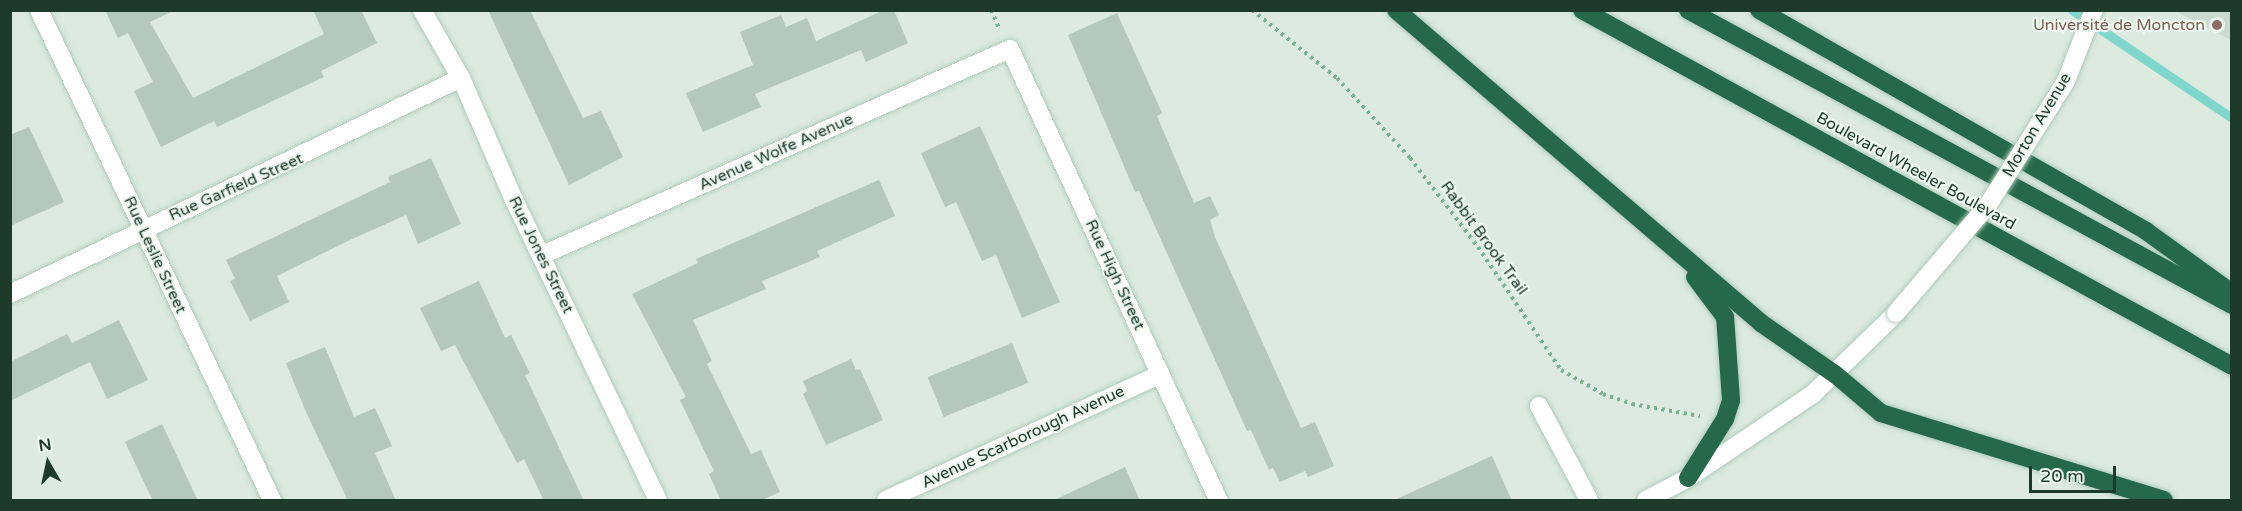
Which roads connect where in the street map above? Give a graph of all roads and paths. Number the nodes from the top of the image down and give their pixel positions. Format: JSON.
{"nodes":[{"id":1,"x":39,"y":10,"type":"edge"},
{"id":2,"x":422,"y":10,"type":"edge"},
{"id":3,"x":1252,"y":10,"type":"edge"},
{"id":4,"x":1396,"y":10,"type":"edge"},
{"id":5,"x":1581,"y":10,"type":"edge"},
{"id":6,"x":1688,"y":10,"type":"edge"},
{"id":7,"x":1759,"y":10,"type":"edge"},
{"id":8,"x":2094,"y":10,"type":"edge"},
{"id":9,"x":1010,"y":49,"type":"joint"},
{"id":10,"x":461,"y":78,"type":"junction"},
{"id":11,"x":142,"y":230,"type":"junction"},
{"id":12,"x":1678,"y":254,"type":"junction"},
{"id":13,"x":542,"y":255,"type":"junction"},
{"id":14,"x":2232,"y":293,"type":"edge"},
{"id":15,"x":10,"y":294,"type":"edge"},
{"id":16,"x":2232,"y":305,"type":"edge"},
{"id":17,"x":2232,"y":366,"type":"edge"},
{"id":18,"x":1161,"y":374,"type":"junction"},
{"id":19,"x":1836,"y":375,"type":"junction"},
{"id":20,"x":1539,"y":406,"type":"dead end"},
{"id":21,"x":1725,"y":419,"type":"junction"},
{"id":22,"x":1688,"y":478,"type":"junction"},
{"id":23,"x":272,"y":501,"type":"edge"},
{"id":24,"x":658,"y":501,"type":"edge"},
{"id":25,"x":886,"y":501,"type":"edge"},
{"id":26,"x":1218,"y":501,"type":"edge"},
{"id":27,"x":1589,"y":501,"type":"edge"},
{"id":28,"x":1646,"y":501,"type":"edge"},
{"id":29,"x":2164,"y":501,"type":"edge"}],
"edges":[{"from":1,"to":11,"type":"street","name":"Rue Leslie Street"},
{"from":2,"to":10,"type":"street","name":"Rue Jones Street"},
{"from":3,"to":21,"type":"path","name":"Rabbit Brook Trail"},
{"from":4,"to":12,"type":"highway"},
{"from":5,"to":17,"type":"highway","name":"Boulevard Wheeler Boulevard"},
{"from":6,"to":16,"type":"highway","name":"Boulevard Wheeler Boulevard"},
{"from":7,"to":14,"type":"highway"},
{"from":8,"to":19,"type":"street","name":"Morton Avenue","bridge":true},
{"from":9,"to":13,"type":"street","name":"Avenue Wolfe Avenue"},
{"from":9,"to":18,"type":"street","name":"Rue High Street"},
{"from":10,"to":11,"type":"street","name":"Rue Garfield Street"},
{"from":10,"to":13,"type":"street","name":"Rue Jones Street"},
{"from":11,"to":15,"type":"street","name":"Rue Garfield Street"},
{"from":11,"to":23,"type":"street","name":"Rue Leslie Street"},
{"from":12,"to":19,"type":"highway"},
{"from":12,"to":21,"type":"highway"},
{"from":13,"to":24,"type":"street","name":"Rue Jones Street"},
{"from":18,"to":25,"type":"street","name":"Avenue Scarborough Avenue"},
{"from":18,"to":26,"type":"street","name":"Rue High Street"},
{"from":19,"to":22,"type":"street","name":"Morton Avenue"},
{"from":19,"to":29,"type":"highway"},
{"from":20,"to":27,"type":"street"},
{"from":21,"to":22,"type":"highway"},
{"from":22,"to":28,"type":"street","name":"Morton Avenue"}]}
